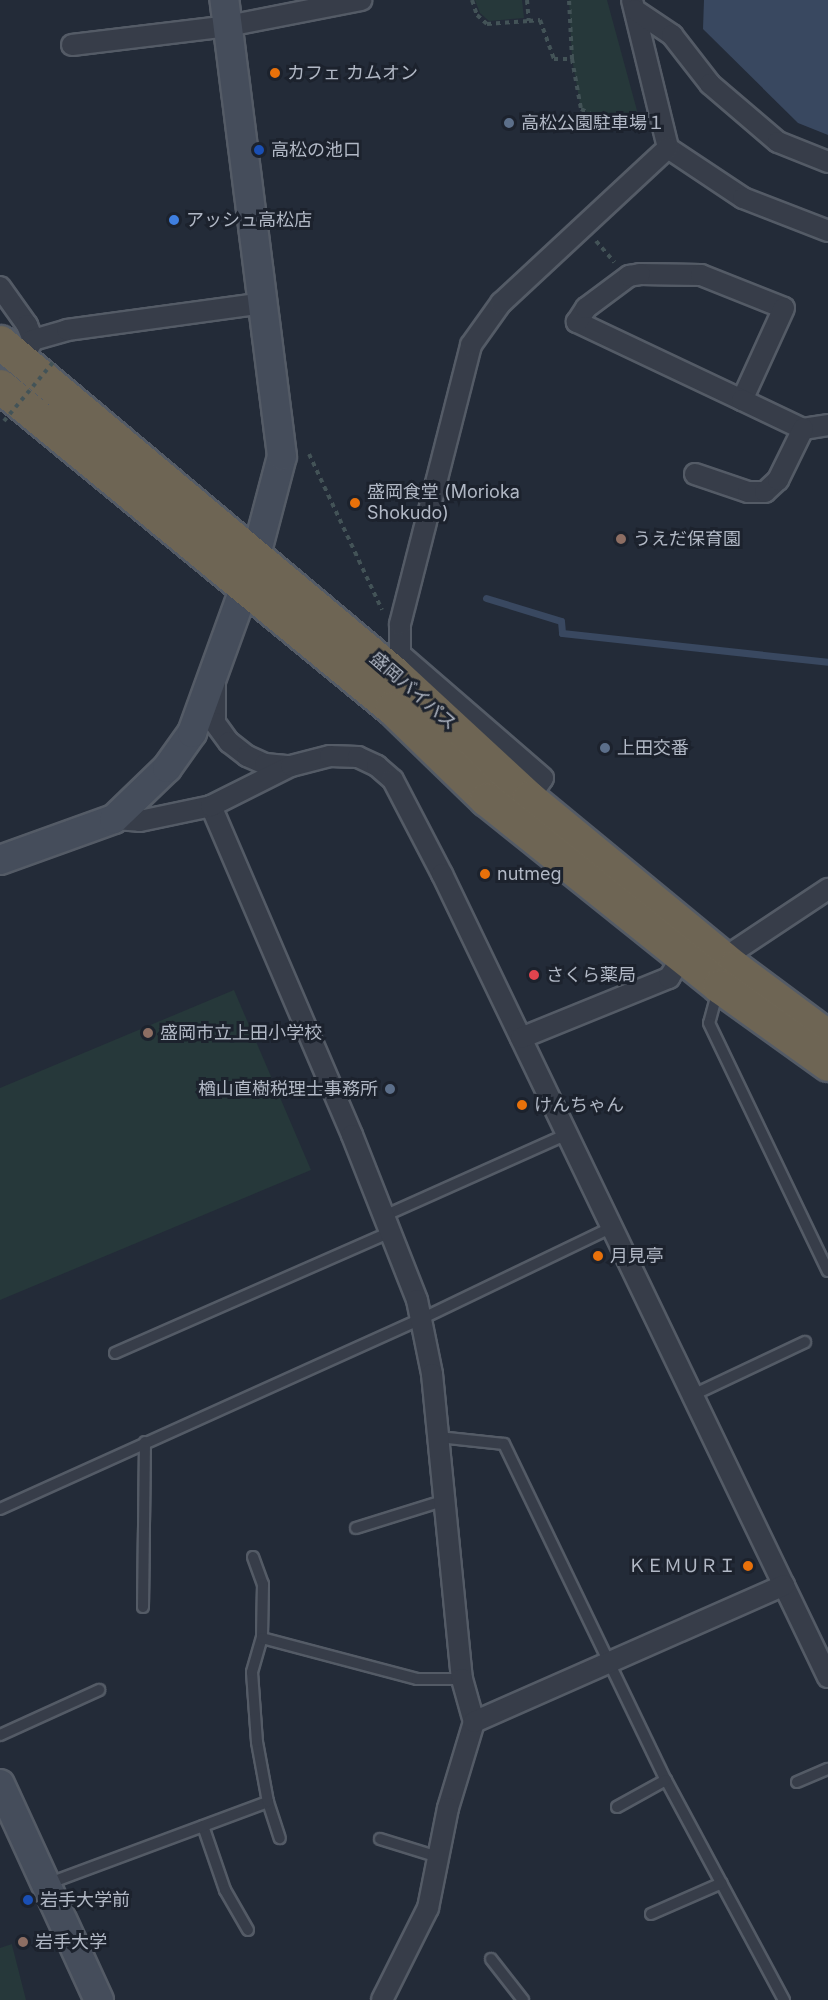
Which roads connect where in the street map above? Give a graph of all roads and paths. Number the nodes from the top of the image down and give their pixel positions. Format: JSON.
{"nodes":[{"id":1,"x":361,"y":0,"type":"edge"},
{"id":2,"x":472,"y":0,"type":"edge"},
{"id":3,"x":527,"y":0,"type":"edge"},
{"id":4,"x":569,"y":0,"type":"edge"},
{"id":5,"x":634,"y":5,"type":"edge"},
{"id":6,"x":226,"y":13,"type":"edge"},
{"id":7,"x":529,"y":21,"type":"junction"},
{"id":8,"x":72,"y":45,"type":"dead end"},
{"id":9,"x":572,"y":59,"type":"junction"},
{"id":10,"x":642,"y":129,"type":"dead end"},
{"id":11,"x":668,"y":148,"type":"junction"},
{"id":12,"x":828,"y":162,"type":"edge"},
{"id":13,"x":828,"y":231,"type":"edge"},
{"id":14,"x":0,"y":287,"type":"edge"},
{"id":15,"x":263,"y":303,"type":"junction"},
{"id":16,"x":18,"y":347,"type":"edge"},
{"id":17,"x":55,"y":360,"type":"dead end"},
{"id":18,"x":0,"y":386,"type":"edge"},
{"id":19,"x":742,"y":400,"type":"junction"},
{"id":20,"x":4,"y":421,"type":"dead end"},
{"id":21,"x":828,"y":425,"type":"edge"},
{"id":22,"x":803,"y":429,"type":"junction"},
{"id":23,"x":305,"y":447,"type":"dead end"},
{"id":24,"x":695,"y":474,"type":"dead end"},
{"id":25,"x":255,"y":559,"type":"junction"},
{"id":26,"x":243,"y":589,"type":"junction"},
{"id":27,"x":401,"y":630,"type":"junction"},
{"id":28,"x":216,"y":675,"type":"junction"},
{"id":29,"x":291,"y":766,"type":"junction"},
{"id":30,"x":529,"y":798,"type":"junction"},
{"id":31,"x":211,"y":806,"type":"junction"},
{"id":32,"x":114,"y":819,"type":"junction"},
{"id":33,"x":0,"y":860,"type":"edge"},
{"id":34,"x":828,"y":889,"type":"edge"},
{"id":35,"x":707,"y":968,"type":"junction"},
{"id":36,"x":828,"y":1036,"type":"edge"},
{"id":37,"x":521,"y":1038,"type":"junction"},
{"id":38,"x":828,"y":1064,"type":"edge"},
{"id":39,"x":567,"y":1134,"type":"junction"},
{"id":40,"x":387,"y":1224,"type":"junction"},
{"id":41,"x":612,"y":1227,"type":"junction"},
{"id":42,"x":828,"y":1271,"type":"edge"},
{"id":43,"x":421,"y":1319,"type":"junction"},
{"id":44,"x":805,"y":1342,"type":"dead end"},
{"id":45,"x":116,"y":1353,"type":"dead end"},
{"id":46,"x":693,"y":1395,"type":"junction"},
{"id":47,"x":439,"y":1437,"type":"junction"},
{"id":48,"x":145,"y":1442,"type":"junction"},
{"id":49,"x":446,"y":1500,"type":"junction"},
{"id":50,"x":0,"y":1509,"type":"edge"},
{"id":51,"x":356,"y":1527,"type":"dead end"},
{"id":52,"x":253,"y":1557,"type":"dead end"},
{"id":53,"x":784,"y":1585,"type":"junction"},
{"id":54,"x":143,"y":1607,"type":"dead end"},
{"id":55,"x":262,"y":1638,"type":"junction"},
{"id":56,"x":609,"y":1663,"type":"junction"},
{"id":57,"x":828,"y":1677,"type":"edge"},
{"id":58,"x":462,"y":1679,"type":"junction"},
{"id":59,"x":99,"y":1690,"type":"dead end"},
{"id":60,"x":474,"y":1722,"type":"junction"},
{"id":61,"x":0,"y":1735,"type":"edge"},
{"id":62,"x":828,"y":1769,"type":"edge"},
{"id":63,"x":666,"y":1780,"type":"junction"},
{"id":64,"x":797,"y":1782,"type":"dead end"},
{"id":65,"x":0,"y":1784,"type":"edge"},
{"id":66,"x":268,"y":1803,"type":"junction"},
{"id":67,"x":616,"y":1807,"type":"dead end"},
{"id":68,"x":203,"y":1826,"type":"junction"},
{"id":69,"x":280,"y":1838,"type":"dead end"},
{"id":70,"x":380,"y":1839,"type":"dead end"},
{"id":71,"x":438,"y":1857,"type":"junction"},
{"id":72,"x":722,"y":1883,"type":"junction"},
{"id":73,"x":47,"y":1884,"type":"junction"},
{"id":74,"x":651,"y":1914,"type":"dead end"},
{"id":75,"x":248,"y":1930,"type":"dead end"},
{"id":76,"x":491,"y":1959,"type":"dead end"},
{"id":77,"x":99,"y":2000,"type":"edge"},
{"id":78,"x":382,"y":2000,"type":"edge"},
{"id":79,"x":523,"y":2000,"type":"edge"},
{"id":80,"x":784,"y":2000,"type":"edge"}],
"edges":[{"from":1,"to":6,"type":"street"},
{"from":2,"to":7,"type":"path"},
{"from":3,"to":7,"type":"path"},
{"from":4,"to":9,"type":"path"},
{"from":5,"to":11,"type":"street"},
{"from":5,"to":12,"type":"street"},
{"from":6,"to":8,"type":"street"},
{"from":6,"to":15,"type":"street"},
{"from":7,"to":9,"type":"path"},
{"from":9,"to":10,"type":"path"},
{"from":11,"to":13,"type":"street"},
{"from":11,"to":27,"type":"street"},
{"from":14,"to":16,"type":"street"},
{"from":15,"to":16,"type":"street"},
{"from":15,"to":25,"type":"street"},
{"from":16,"to":25,"type":"highway","name":"盛岡バイパス"},
{"from":17,"to":20,"type":"path","bridge":true},
{"from":18,"to":26,"type":"highway","name":"盛岡バイパス"},
{"from":19,"to":19,"type":"street"},
{"from":19,"to":22,"type":"street"},
{"from":21,"to":22,"type":"street"},
{"from":22,"to":24,"type":"street"},
{"from":23,"to":27,"type":"path"},
{"from":25,"to":26,"type":"street"},
{"from":25,"to":30,"type":"highway","name":"盛岡バイパス"},
{"from":26,"to":28,"type":"street"},
{"from":26,"to":35,"type":"highway","name":"盛岡バイパス"},
{"from":27,"to":30,"type":"street"},
{"from":28,"to":29,"type":"street"},
{"from":28,"to":32,"type":"street"},
{"from":29,"to":31,"type":"street"},
{"from":29,"to":37,"type":"street"},
{"from":30,"to":35,"type":"highway","name":"盛岡バイパス"},
{"from":31,"to":32,"type":"street"},
{"from":31,"to":40,"type":"street"},
{"from":32,"to":33,"type":"street"},
{"from":34,"to":35,"type":"street"},
{"from":35,"to":36,"type":"highway","name":"盛岡バイパス"},
{"from":35,"to":37,"type":"street"},
{"from":35,"to":38,"type":"highway","name":"盛岡バイパス"},
{"from":35,"to":42,"type":"lane"},
{"from":37,"to":39,"type":"street"},
{"from":39,"to":40,"type":"lane"},
{"from":39,"to":41,"type":"street"},
{"from":40,"to":43,"type":"street"},
{"from":40,"to":45,"type":"lane"},
{"from":41,"to":43,"type":"lane"},
{"from":41,"to":46,"type":"street"},
{"from":43,"to":47,"type":"street"},
{"from":43,"to":48,"type":"lane"},
{"from":44,"to":46,"type":"lane"},
{"from":46,"to":53,"type":"street"},
{"from":47,"to":49,"type":"street"},
{"from":47,"to":56,"type":"lane"},
{"from":48,"to":50,"type":"lane"},
{"from":48,"to":54,"type":"lane"},
{"from":49,"to":51,"type":"lane"},
{"from":49,"to":58,"type":"street"},
{"from":52,"to":55,"type":"lane"},
{"from":53,"to":56,"type":"street"},
{"from":53,"to":57,"type":"street"},
{"from":55,"to":58,"type":"lane"},
{"from":55,"to":66,"type":"lane"},
{"from":56,"to":60,"type":"street"},
{"from":56,"to":63,"type":"lane"},
{"from":58,"to":60,"type":"street"},
{"from":59,"to":61,"type":"lane"},
{"from":60,"to":71,"type":"street"},
{"from":62,"to":64,"type":"lane"},
{"from":63,"to":67,"type":"lane"},
{"from":63,"to":72,"type":"lane"},
{"from":65,"to":73,"type":"street"},
{"from":66,"to":68,"type":"lane"},
{"from":66,"to":69,"type":"lane"},
{"from":68,"to":73,"type":"lane"},
{"from":68,"to":75,"type":"lane"},
{"from":70,"to":71,"type":"lane"},
{"from":71,"to":78,"type":"street"},
{"from":72,"to":74,"type":"lane"},
{"from":72,"to":80,"type":"lane"},
{"from":73,"to":77,"type":"street"},
{"from":76,"to":79,"type":"lane"}]}
